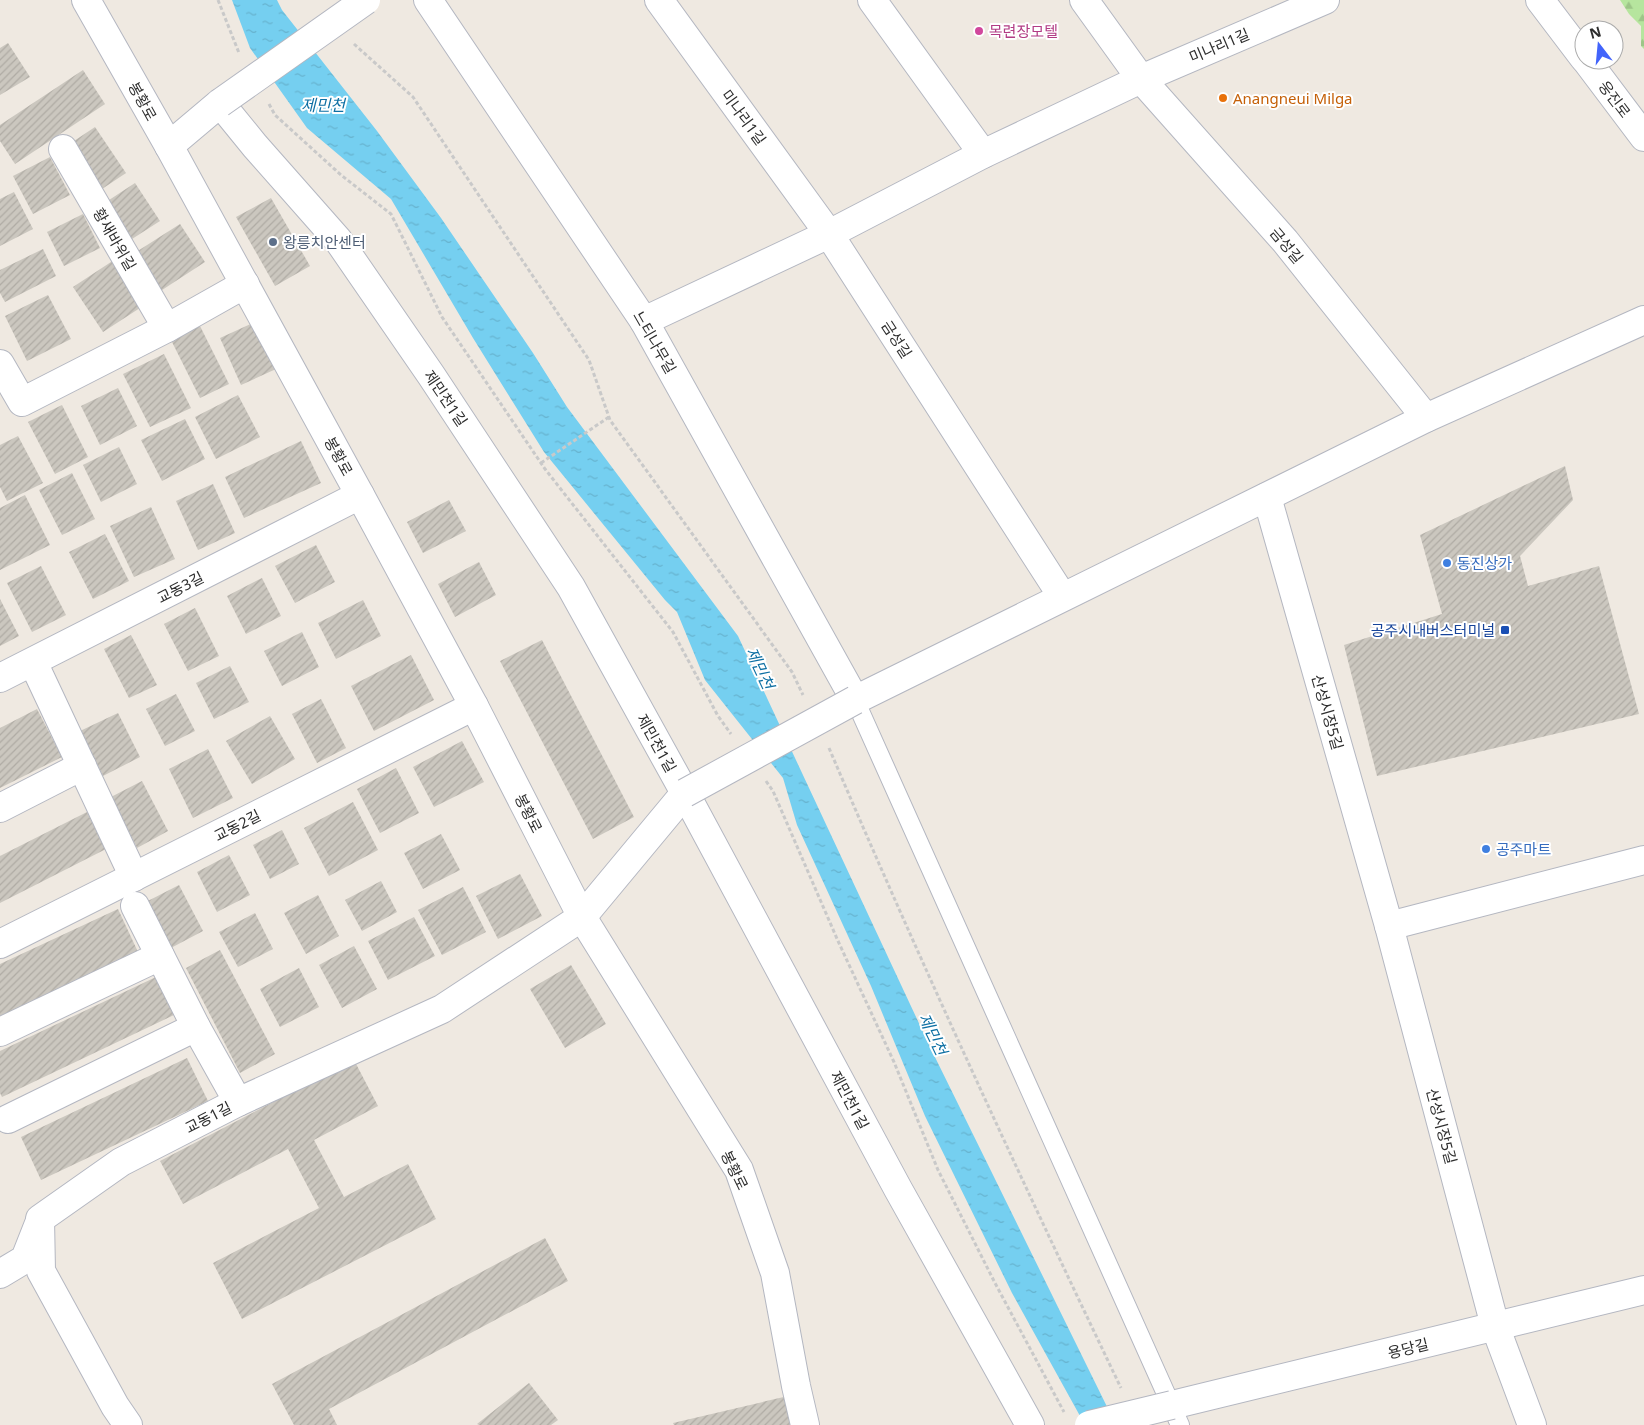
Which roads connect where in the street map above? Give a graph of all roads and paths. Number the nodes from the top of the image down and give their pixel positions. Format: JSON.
{"nodes":[{"id":1,"x":86,"y":0,"type":"edge"},
{"id":2,"x":218,"y":0,"type":"edge"},
{"id":3,"x":366,"y":0,"type":"edge"},
{"id":4,"x":428,"y":0,"type":"edge"},
{"id":5,"x":659,"y":0,"type":"edge"},
{"id":6,"x":872,"y":0,"type":"edge"},
{"id":7,"x":1084,"y":0,"type":"edge"},
{"id":8,"x":1325,"y":0,"type":"edge"},
{"id":9,"x":1540,"y":0,"type":"edge"},
{"id":10,"x":1293,"y":5,"type":"edge"},
{"id":11,"x":349,"y":39,"type":"dead end"},
{"id":12,"x":1574,"y":45,"type":"edge"},
{"id":13,"x":243,"y":60,"type":"dead end"},
{"id":14,"x":1593,"y":70,"type":"edge"},
{"id":15,"x":1141,"y":79,"type":"junction"},
{"id":16,"x":266,"y":99,"type":"dead end"},
{"id":17,"x":220,"y":103,"type":"junction"},
{"id":18,"x":1644,"y":137,"type":"edge"},
{"id":19,"x":168,"y":146,"type":"junction"},
{"id":20,"x":63,"y":149,"type":"dead end"},
{"id":21,"x":983,"y":154,"type":"junction"},
{"id":22,"x":829,"y":234,"type":"junction"},
{"id":23,"x":245,"y":284,"type":"junction"},
{"id":24,"x":644,"y":320,"type":"junction"},
{"id":25,"x":1644,"y":320,"type":"edge"},
{"id":26,"x":167,"y":328,"type":"junction"},
{"id":27,"x":0,"y":364,"type":"edge"},
{"id":28,"x":609,"y":417,"type":"junction"},
{"id":29,"x":1426,"y":418,"type":"junction"},
{"id":30,"x":541,"y":462,"type":"junction"},
{"id":31,"x":360,"y":495,"type":"junction"},
{"id":32,"x":1267,"y":497,"type":"junction"},
{"id":33,"x":1062,"y":596,"type":"junction"},
{"id":34,"x":33,"y":662,"type":"junction"},
{"id":35,"x":0,"y":678,"type":"edge"},
{"id":36,"x":805,"y":698,"type":"dead end"},
{"id":37,"x":855,"y":700,"type":"junction"},
{"id":38,"x":474,"y":706,"type":"junction"},
{"id":39,"x":735,"y":739,"type":"dead end"},
{"id":40,"x":826,"y":741,"type":"dead end"},
{"id":41,"x":82,"y":766,"type":"junction"},
{"id":42,"x":762,"y":776,"type":"dead end"},
{"id":43,"x":685,"y":793,"type":"junction"},
{"id":44,"x":0,"y":808,"type":"edge"},
{"id":45,"x":1644,"y":860,"type":"edge"},
{"id":46,"x":134,"y":877,"type":"junction"},
{"id":47,"x":135,"y":906,"type":"dead end"},
{"id":48,"x":582,"y":917,"type":"junction"},
{"id":49,"x":1389,"y":926,"type":"junction"},
{"id":50,"x":0,"y":944,"type":"edge"},
{"id":51,"x":160,"y":956,"type":"junction"},
{"id":52,"x":196,"y":1027,"type":"junction"},
{"id":53,"x":0,"y":1032,"type":"edge"},
{"id":54,"x":238,"y":1102,"type":"junction"},
{"id":55,"x":8,"y":1119,"type":"dead end"},
{"id":56,"x":40,"y":1219,"type":"junction"},
{"id":57,"x":0,"y":1274,"type":"edge"},
{"id":58,"x":1644,"y":1290,"type":"edge"},
{"id":59,"x":1495,"y":1326,"type":"junction"},
{"id":60,"x":1122,"y":1390,"type":"dead end"},
{"id":61,"x":1176,"y":1415,"type":"edge"},
{"id":62,"x":1078,"y":1421,"type":"edge"},
{"id":63,"x":128,"y":1425,"type":"edge"},
{"id":64,"x":806,"y":1425,"type":"edge"},
{"id":65,"x":1030,"y":1425,"type":"edge"},
{"id":66,"x":1532,"y":1425,"type":"edge"}],
"edges":[{"from":1,"to":19,"type":"street","name":"봉황로"},
{"from":2,"to":13,"type":"path"},
{"from":3,"to":17,"type":"street","bridge":true},
{"from":4,"to":24,"type":"street","name":"느티나무길"},
{"from":5,"to":22,"type":"street","name":"미나리1길"},
{"from":6,"to":21,"type":"street"},
{"from":7,"to":15,"type":"street"},
{"from":8,"to":10,"type":"street","name":"미나리1길"},
{"from":9,"to":12,"type":"street","name":"웅진로"},
{"from":10,"to":15,"type":"street","name":"미나리1길"},
{"from":11,"to":28,"type":"path"},
{"from":14,"to":18,"type":"street","name":"웅진로"},
{"from":15,"to":21,"type":"street","name":"미나리1길"},
{"from":15,"to":29,"type":"street","name":"금성길"},
{"from":16,"to":30,"type":"path"},
{"from":17,"to":19,"type":"street"},
{"from":17,"to":43,"type":"street","name":"제민천1길"},
{"from":19,"to":23,"type":"street","name":"봉황로"},
{"from":20,"to":26,"type":"street","name":"황새바위길"},
{"from":21,"to":22,"type":"street","name":"미나리1길"},
{"from":22,"to":24,"type":"street","name":"미나리1길"},
{"from":22,"to":33,"type":"street","name":"금성길"},
{"from":23,"to":26,"type":"street"},
{"from":23,"to":31,"type":"street","name":"봉황로"},
{"from":24,"to":37,"type":"street","name":"느티나무길"},
{"from":25,"to":29,"type":"street"},
{"from":26,"to":27,"type":"street"},
{"from":28,"to":30,"type":"path"},
{"from":28,"to":36,"type":"path"},
{"from":29,"to":32,"type":"street"},
{"from":30,"to":39,"type":"path"},
{"from":31,"to":34,"type":"street","name":"교동3길"},
{"from":31,"to":38,"type":"street","name":"봉황로"},
{"from":32,"to":33,"type":"street"},
{"from":32,"to":49,"type":"street","name":"산성시장5길"},
{"from":33,"to":37,"type":"street"},
{"from":34,"to":35,"type":"street","name":"교동3길"},
{"from":34,"to":41,"type":"street"},
{"from":37,"to":43,"type":"street","bridge":true},
{"from":37,"to":61,"type":"lane"},
{"from":38,"to":46,"type":"street","name":"교동2길"},
{"from":38,"to":48,"type":"street","name":"봉황로"},
{"from":40,"to":60,"type":"path"},
{"from":41,"to":44,"type":"street"},
{"from":41,"to":46,"type":"street"},
{"from":42,"to":62,"type":"path"},
{"from":43,"to":48,"type":"street"},
{"from":43,"to":65,"type":"street","name":"제민천1길"},
{"from":45,"to":49,"type":"street"},
{"from":46,"to":50,"type":"street","name":"교동2길"},
{"from":47,"to":51,"type":"street"},
{"from":48,"to":54,"type":"street","name":"교동1길"},
{"from":48,"to":64,"type":"street","name":"봉황로"},
{"from":49,"to":59,"type":"street","name":"산성시장5길"},
{"from":51,"to":52,"type":"street"},
{"from":51,"to":53,"type":"street"},
{"from":52,"to":54,"type":"street"},
{"from":52,"to":55,"type":"street"},
{"from":54,"to":56,"type":"street","name":"교동1길"},
{"from":56,"to":57,"type":"street"},
{"from":56,"to":63,"type":"street"},
{"from":58,"to":59,"type":"street","name":"용당길"},
{"from":59,"to":61,"type":"street","name":"용당길"},
{"from":59,"to":66,"type":"street","name":"산성시장5길"},
{"from":61,"to":62,"type":"street","name":"용당길","bridge":true}]}
